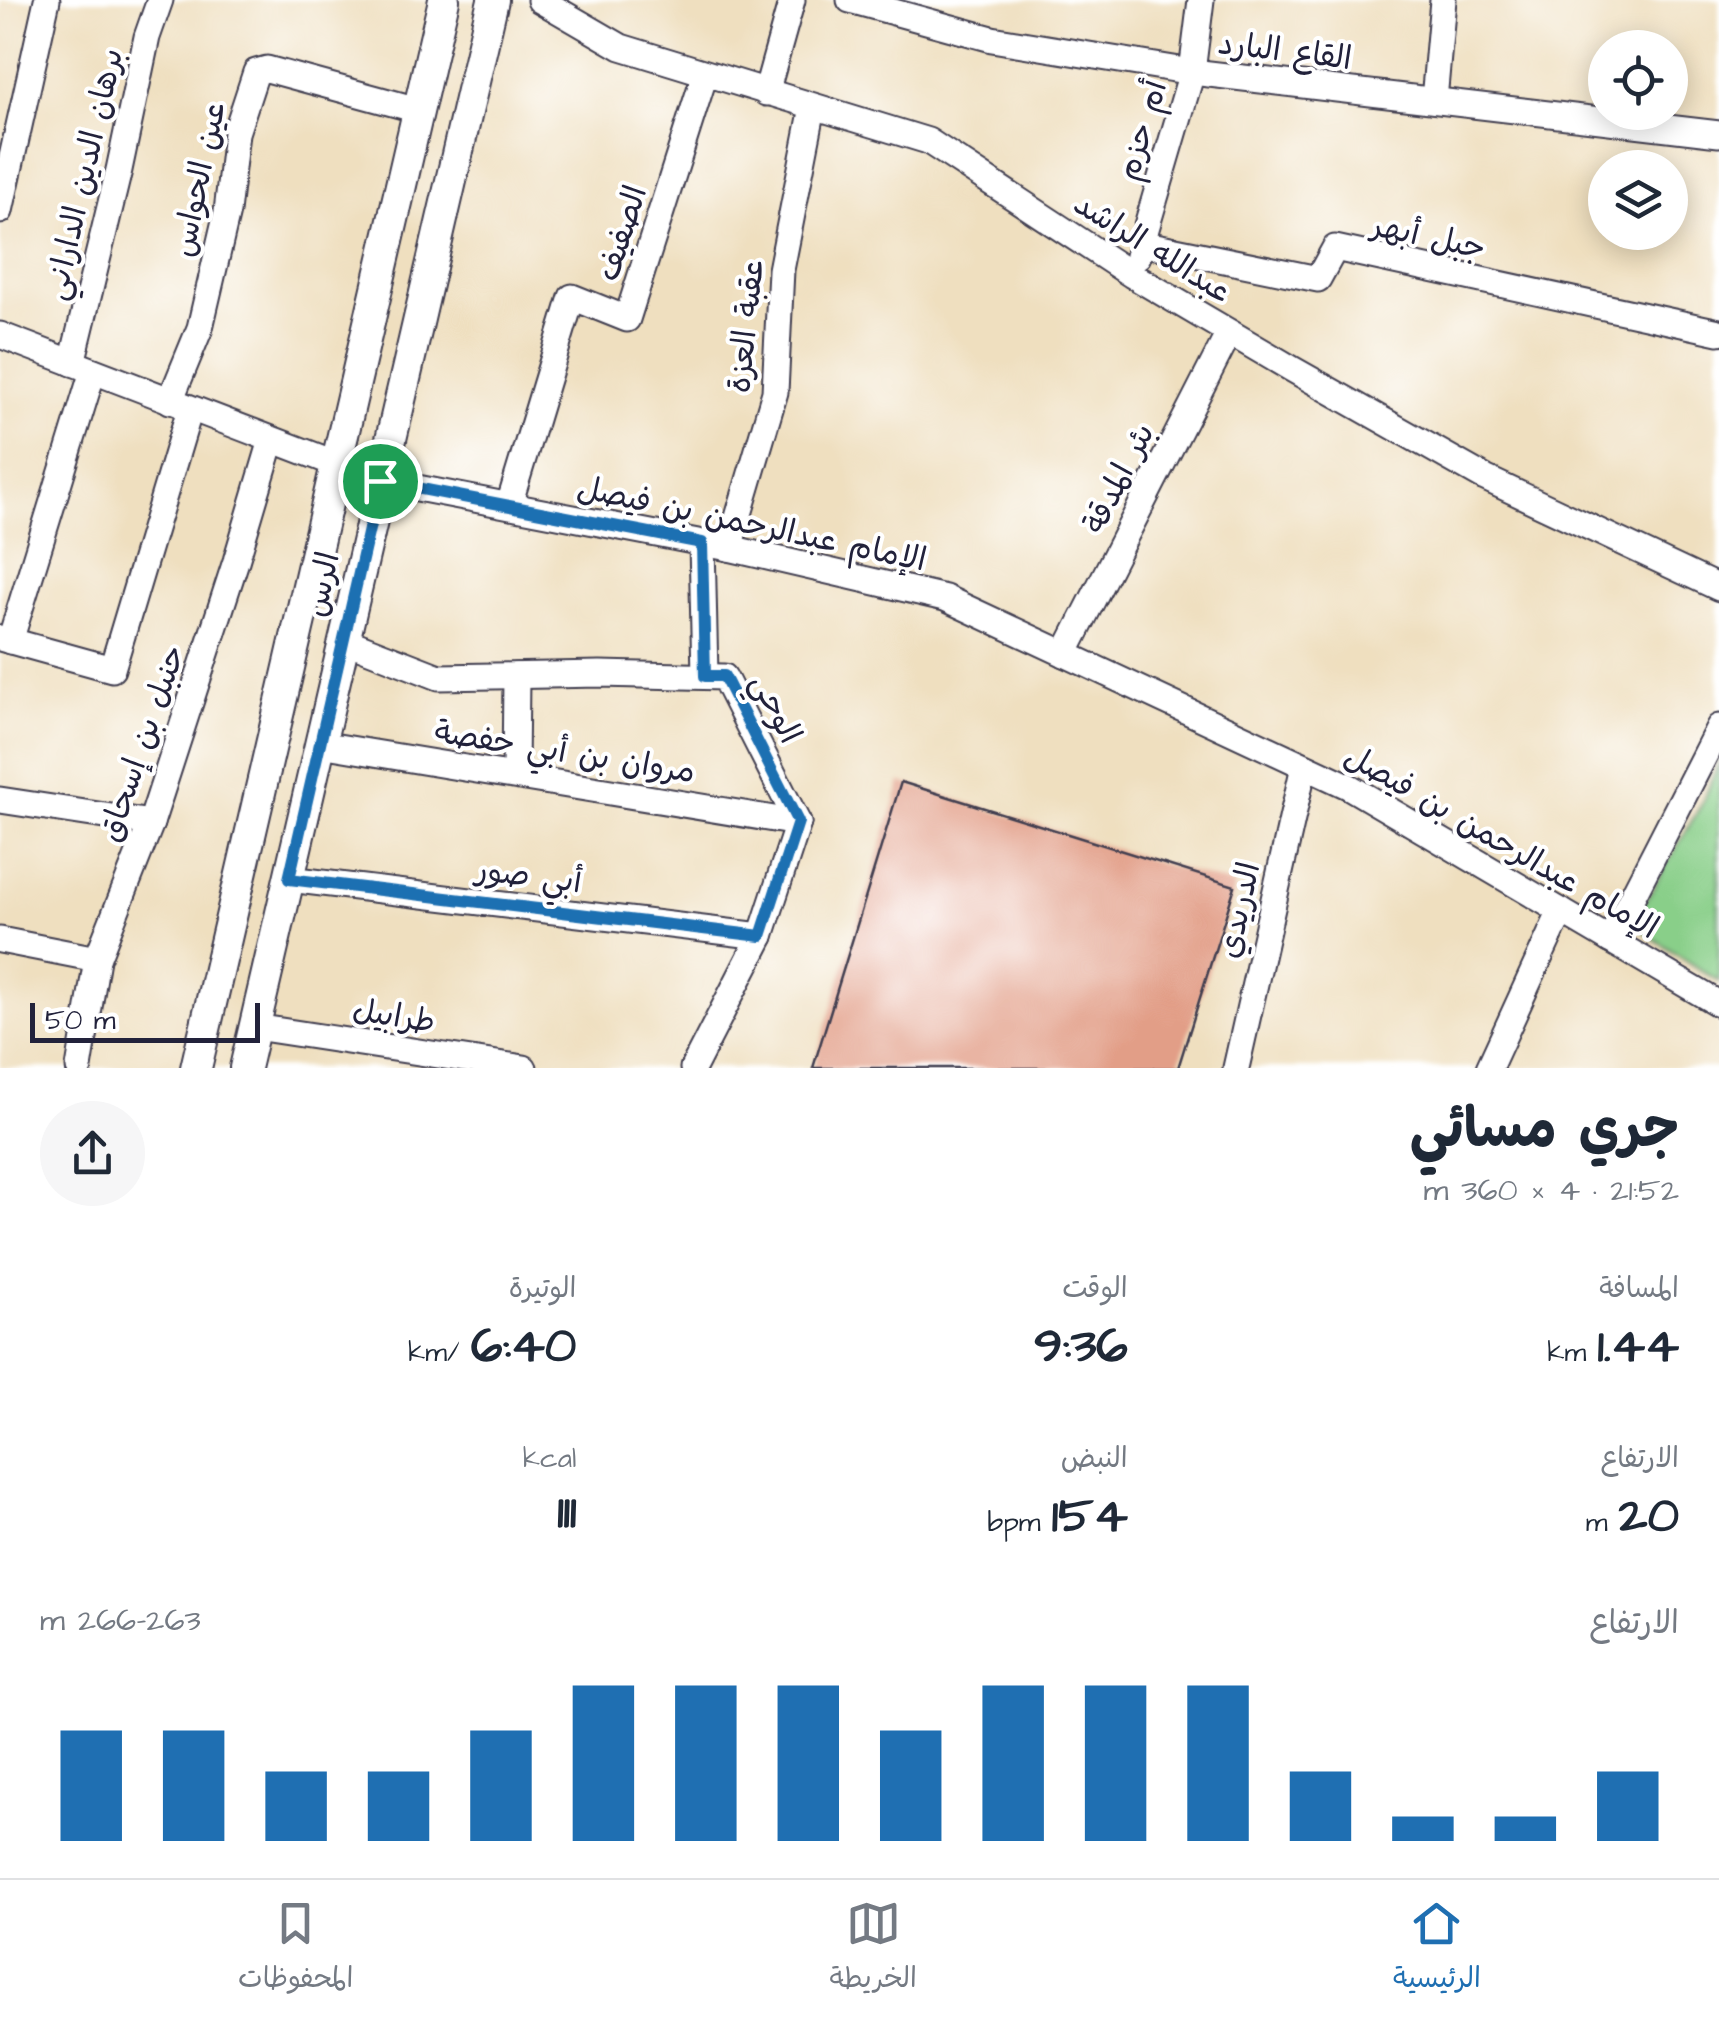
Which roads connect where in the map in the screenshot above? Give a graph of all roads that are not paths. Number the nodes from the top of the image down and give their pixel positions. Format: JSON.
{"nodes":[{"id":1,"x":47,"y":0,"type":"edge"},
{"id":2,"x":160,"y":0,"type":"edge"},
{"id":3,"x":444,"y":0,"type":"edge"},
{"id":4,"x":493,"y":0,"type":"edge"},
{"id":5,"x":540,"y":0,"type":"edge"},
{"id":6,"x":792,"y":0,"type":"edge"},
{"id":7,"x":850,"y":0,"type":"edge"},
{"id":8,"x":1201,"y":0,"type":"edge"},
{"id":9,"x":1443,"y":0,"type":"edge"},
{"id":10,"x":1192,"y":72,"type":"junction"},
{"id":11,"x":706,"y":74,"type":"junction"},
{"id":12,"x":766,"y":93,"type":"junction"},
{"id":13,"x":1434,"y":100,"type":"junction"},
{"id":14,"x":812,"y":106,"type":"junction"},
{"id":15,"x":418,"y":110,"type":"junction"},
{"id":16,"x":1719,"y":134,"type":"edge"},
{"id":17,"x":0,"y":211,"type":"edge"},
{"id":18,"x":1142,"y":243,"type":"junction"},
{"id":19,"x":1132,"y":275,"type":"junction"},
{"id":20,"x":1719,"y":332,"type":"edge"},
{"id":21,"x":1229,"y":333,"type":"junction"},
{"id":22,"x":0,"y":336,"type":"edge"},
{"id":23,"x":83,"y":367,"type":"junction"},
{"id":24,"x":180,"y":405,"type":"junction"},
{"id":25,"x":272,"y":440,"type":"junction"},
{"id":26,"x":336,"y":464,"type":"junction"},
{"id":27,"x":380,"y":481,"type":"junction"},
{"id":28,"x":509,"y":504,"type":"junction"},
{"id":29,"x":702,"y":543,"type":"junction"},
{"id":30,"x":728,"y":548,"type":"junction"},
{"id":31,"x":1719,"y":588,"type":"edge"},
{"id":32,"x":5,"y":640,"type":"edge"},
{"id":33,"x":344,"y":640,"type":"junction"},
{"id":34,"x":1065,"y":654,"type":"junction"},
{"id":35,"x":516,"y":676,"type":"junction"},
{"id":36,"x":705,"y":676,"type":"junction"},
{"id":37,"x":1719,"y":727,"type":"edge"},
{"id":38,"x":320,"y":744,"type":"junction"},
{"id":39,"x":1304,"y":766,"type":"junction"},
{"id":40,"x":515,"y":776,"type":"junction"},
{"id":41,"x":0,"y":800,"type":"edge"},
{"id":42,"x":151,"y":822,"type":"junction"},
{"id":43,"x":798,"y":822,"type":"junction"},
{"id":44,"x":289,"y":879,"type":"junction"},
{"id":45,"x":1560,"y":911,"type":"junction"},
{"id":46,"x":761,"y":936,"type":"junction"},
{"id":47,"x":0,"y":940,"type":"edge"},
{"id":48,"x":1610,"y":940,"type":"junction"},
{"id":49,"x":97,"y":959,"type":"junction"},
{"id":50,"x":1719,"y":1004,"type":"edge"},
{"id":51,"x":254,"y":1027,"type":"junction"},
{"id":52,"x":79,"y":1068,"type":"edge"},
{"id":53,"x":196,"y":1068,"type":"edge"},
{"id":54,"x":245,"y":1068,"type":"edge"},
{"id":55,"x":524,"y":1068,"type":"edge"},
{"id":56,"x":694,"y":1068,"type":"edge"},
{"id":57,"x":1236,"y":1068,"type":"edge"},
{"id":58,"x":1490,"y":1068,"type":"edge"}],
"edges":[{"from":1,"to":17,"type":"street"},
{"from":2,"to":23,"type":"street","name":"برهان الدين الداراني"},
{"from":3,"to":15,"type":"street","name":"الرس"},
{"from":4,"to":27,"type":"street","name":"الرس"},
{"from":5,"to":11,"type":"street","name":"عبدالله الراشد"},
{"from":6,"to":12,"type":"street"},
{"from":7,"to":10,"type":"street","name":"القاع البارد"},
{"from":8,"to":10,"type":"street","name":"أم حزم"},
{"from":9,"to":13,"type":"street"},
{"from":10,"to":13,"type":"street","name":"القاع البارد"},
{"from":10,"to":18,"type":"street","name":"أم حزم"},
{"from":11,"to":12,"type":"street","name":"عبدالله الراشد"},
{"from":11,"to":28,"type":"street","name":"الصفيف"},
{"from":12,"to":14,"type":"street","name":"عبدالله الراشد"},
{"from":13,"to":16,"type":"street","name":"القاع البارد"},
{"from":14,"to":19,"type":"street","name":"عبدالله الراشد"},
{"from":14,"to":30,"type":"street","name":"عقبة العزة"},
{"from":15,"to":24,"type":"street","name":"عين الحواس"},
{"from":15,"to":26,"type":"street","name":"الرس"},
{"from":18,"to":19,"type":"street","name":"أم حزم"},
{"from":18,"to":20,"type":"street","name":"جبل أبهر"},
{"from":19,"to":21,"type":"street","name":"عبدالله الراشد"},
{"from":21,"to":31,"type":"street","name":"عبدالله الراشد"},
{"from":21,"to":34,"type":"street","name":"بئر المدقة"},
{"from":22,"to":23,"type":"street","name":"الإمام عبدالرحمن بن فيصل"},
{"from":23,"to":24,"type":"street","name":"الإمام عبدالرحمن بن فيصل"},
{"from":23,"to":32,"type":"street","name":"برهان الدين الداراني"},
{"from":24,"to":25,"type":"street","name":"الإمام عبدالرحمن بن فيصل"},
{"from":24,"to":32,"type":"street","name":"عين الحواس"},
{"from":25,"to":26,"type":"street","name":"الإمام عبدالرحمن بن فيصل"},
{"from":25,"to":42,"type":"street","name":"حنبل بن إسحاق"},
{"from":26,"to":27,"type":"street","name":"الإمام عبدالرحمن بن فيصل"},
{"from":26,"to":53,"type":"street","name":"الرس"},
{"from":27,"to":28,"type":"street","name":"الإمام عبدالرحمن بن فيصل"},
{"from":27,"to":33,"type":"street","name":"الرس"},
{"from":28,"to":29,"type":"street","name":"الإمام عبدالرحمن بن فيصل"},
{"from":29,"to":30,"type":"street","name":"الإمام عبدالرحمن بن فيصل"},
{"from":29,"to":36,"type":"street"},
{"from":30,"to":34,"type":"street","name":"الإمام عبدالرحمن بن فيصل"},
{"from":33,"to":35,"type":"street","name":"الوحي"},
{"from":33,"to":38,"type":"street","name":"الرس"},
{"from":34,"to":39,"type":"street","name":"الإمام عبدالرحمن بن فيصل"},
{"from":35,"to":36,"type":"street","name":"الوحي"},
{"from":35,"to":40,"type":"street"},
{"from":36,"to":43,"type":"street","name":"الوحي"},
{"from":37,"to":48,"type":"street"},
{"from":38,"to":40,"type":"street","name":"مروان بن أبي حفصة"},
{"from":38,"to":44,"type":"street","name":"الرس"},
{"from":39,"to":45,"type":"street","name":"الإمام عبدالرحمن بن فيصل"},
{"from":39,"to":57,"type":"street","name":"الدريدي"},
{"from":40,"to":43,"type":"street","name":"مروان بن أبي حفصة"},
{"from":41,"to":42,"type":"street"},
{"from":42,"to":49,"type":"street","name":"حنبل بن إسحاق"},
{"from":43,"to":46,"type":"street"},
{"from":44,"to":46,"type":"street","name":"أبي صور"},
{"from":44,"to":51,"type":"street","name":"الرس"},
{"from":45,"to":48,"type":"street","name":"الإمام عبدالرحمن بن فيصل"},
{"from":45,"to":58,"type":"street"},
{"from":46,"to":56,"type":"street"},
{"from":47,"to":49,"type":"street"},
{"from":48,"to":50,"type":"street","name":"الإمام عبدالرحمن بن فيصل"},
{"from":49,"to":52,"type":"street","name":"حنبل بن إسحاق"},
{"from":51,"to":54,"type":"street","name":"الرس"},
{"from":51,"to":55,"type":"street","name":"طرابيل"}]}
